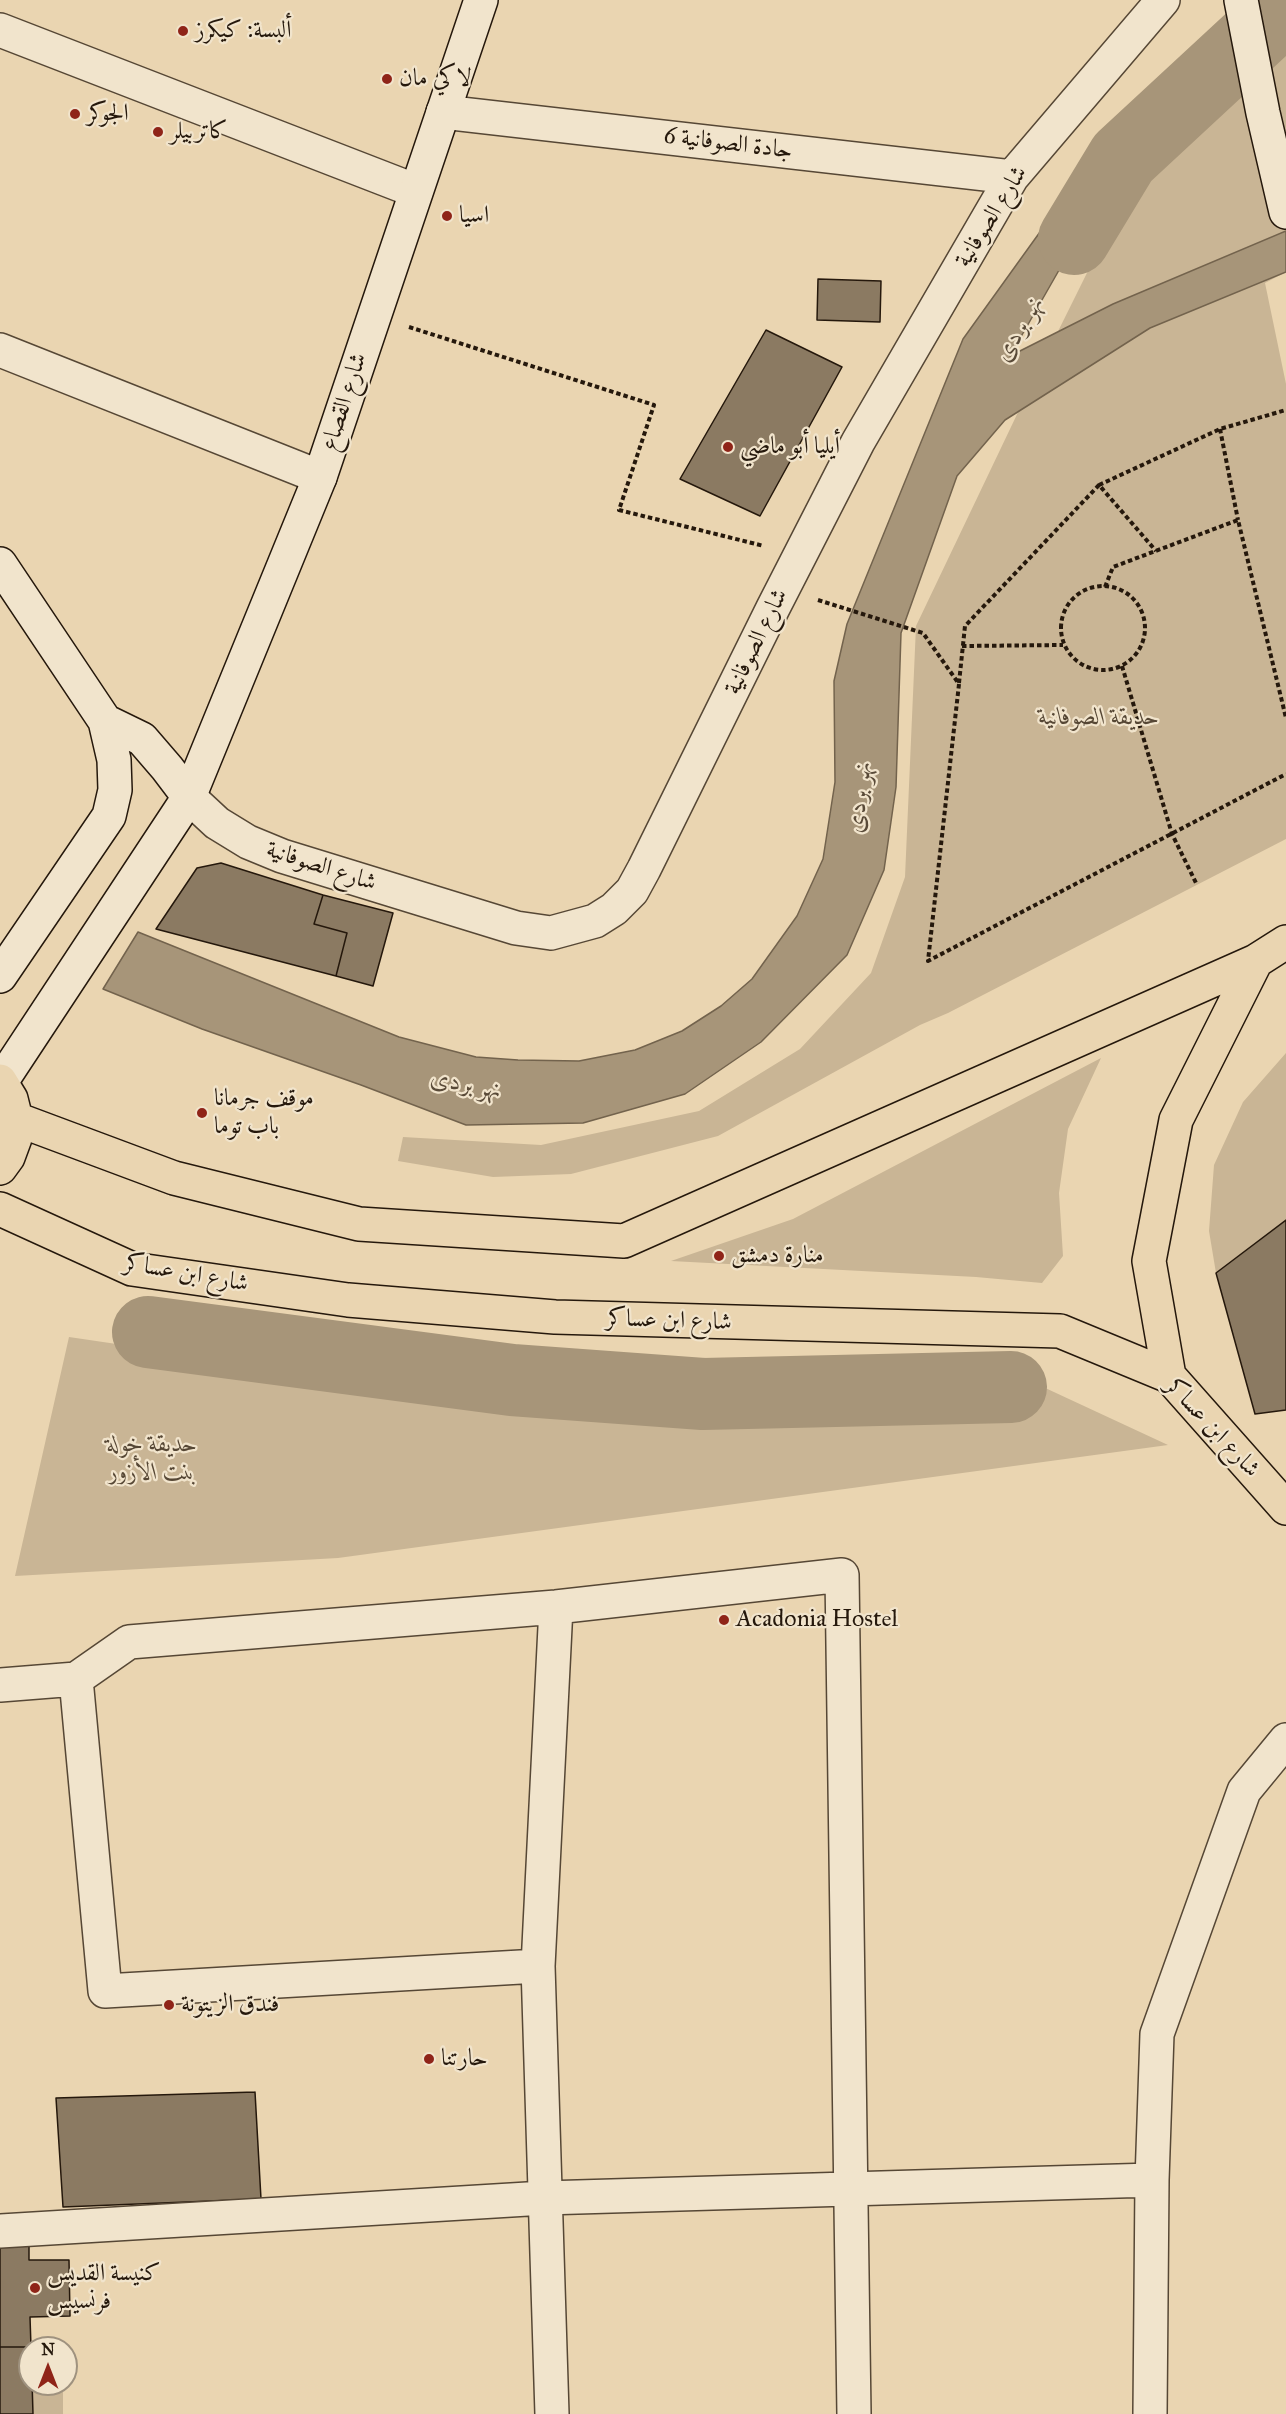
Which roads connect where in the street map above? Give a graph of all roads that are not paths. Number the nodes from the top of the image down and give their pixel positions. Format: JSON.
{"nodes":[{"id":1,"x":481,"y":0,"type":"edge"},
{"id":2,"x":1163,"y":0,"type":"edge"},
{"id":3,"x":1241,"y":0,"type":"edge"},
{"id":4,"x":0,"y":30,"type":"edge"},
{"id":5,"x":443,"y":112,"type":"junction"},
{"id":6,"x":1012,"y":177,"type":"junction"},
{"id":7,"x":416,"y":191,"type":"junction"},
{"id":8,"x":1285,"y":206,"type":"edge"},
{"id":9,"x":0,"y":350,"type":"edge"},
{"id":10,"x":321,"y":477,"type":"junction"},
{"id":11,"x":0,"y":564,"type":"edge"},
{"id":12,"x":105,"y":721,"type":"junction"},
{"id":13,"x":189,"y":797,"type":"junction"},
{"id":14,"x":1286,"y":942,"type":"edge"},
{"id":15,"x":1256,"y":961,"type":"junction"},
{"id":16,"x":0,"y":976,"type":"edge"},
{"id":17,"x":1,"y":1082,"type":"edge"},
{"id":18,"x":16,"y":1119,"type":"junction"},
{"id":19,"x":0,"y":1168,"type":"edge"},
{"id":20,"x":0,"y":1209,"type":"edge"},
{"id":21,"x":1169,"y":1376,"type":"junction"},
{"id":22,"x":1286,"y":1508,"type":"edge"},
{"id":23,"x":556,"y":1607,"type":"junction"},
{"id":24,"x":76,"y":1679,"type":"junction"},
{"id":25,"x":0,"y":1685,"type":"edge"},
{"id":26,"x":1286,"y":1740,"type":"edge"},
{"id":27,"x":538,"y":1966,"type":"junction"},
{"id":28,"x":1152,"y":2180,"type":"junction"},
{"id":29,"x":849,"y":2190,"type":"junction"},
{"id":30,"x":544,"y":2198,"type":"junction"},
{"id":31,"x":0,"y":2231,"type":"edge"},
{"id":32,"x":552,"y":2414,"type":"edge"},
{"id":33,"x":854,"y":2414,"type":"edge"},
{"id":34,"x":1150,"y":2414,"type":"edge"}],
"edges":[{"from":1,"to":5,"type":"street","name":"شارع القصاع"},
{"from":2,"to":6,"type":"street","name":"شارع الصوفانية"},
{"from":3,"to":8,"type":"street"},
{"from":4,"to":7,"type":"street"},
{"from":5,"to":6,"type":"street","name":"جادة الصوفانية 6"},
{"from":5,"to":7,"type":"street","name":"شارع القصاع"},
{"from":6,"to":13,"type":"street","name":"شارع الصوفانية"},
{"from":7,"to":10,"type":"street","name":"شارع القصاع"},
{"from":9,"to":10,"type":"street"},
{"from":10,"to":13,"type":"street","name":"شارع القصاع"},
{"from":11,"to":12,"type":"street"},
{"from":12,"to":13,"type":"street","name":"شارع الصوفانية"},
{"from":12,"to":16,"type":"street"},
{"from":13,"to":17,"type":"street","name":"شارع القصاع"},
{"from":14,"to":15,"type":"main road"},
{"from":15,"to":18,"type":"main road"},
{"from":15,"to":21,"type":"main road"},
{"from":17,"to":18,"type":"main road"},
{"from":18,"to":19,"type":"main road"},
{"from":20,"to":21,"type":"main road","name":"شارع ابن عساكر"},
{"from":21,"to":22,"type":"main road","name":"شارع ابن عساكر"},
{"from":23,"to":24,"type":"street"},
{"from":23,"to":27,"type":"street"},
{"from":23,"to":29,"type":"street"},
{"from":24,"to":25,"type":"street"},
{"from":24,"to":27,"type":"street"},
{"from":26,"to":28,"type":"street"},
{"from":27,"to":30,"type":"street"},
{"from":28,"to":29,"type":"street"},
{"from":28,"to":34,"type":"street"},
{"from":29,"to":30,"type":"street"},
{"from":29,"to":33,"type":"street"},
{"from":30,"to":31,"type":"street"},
{"from":30,"to":32,"type":"street"}]}
